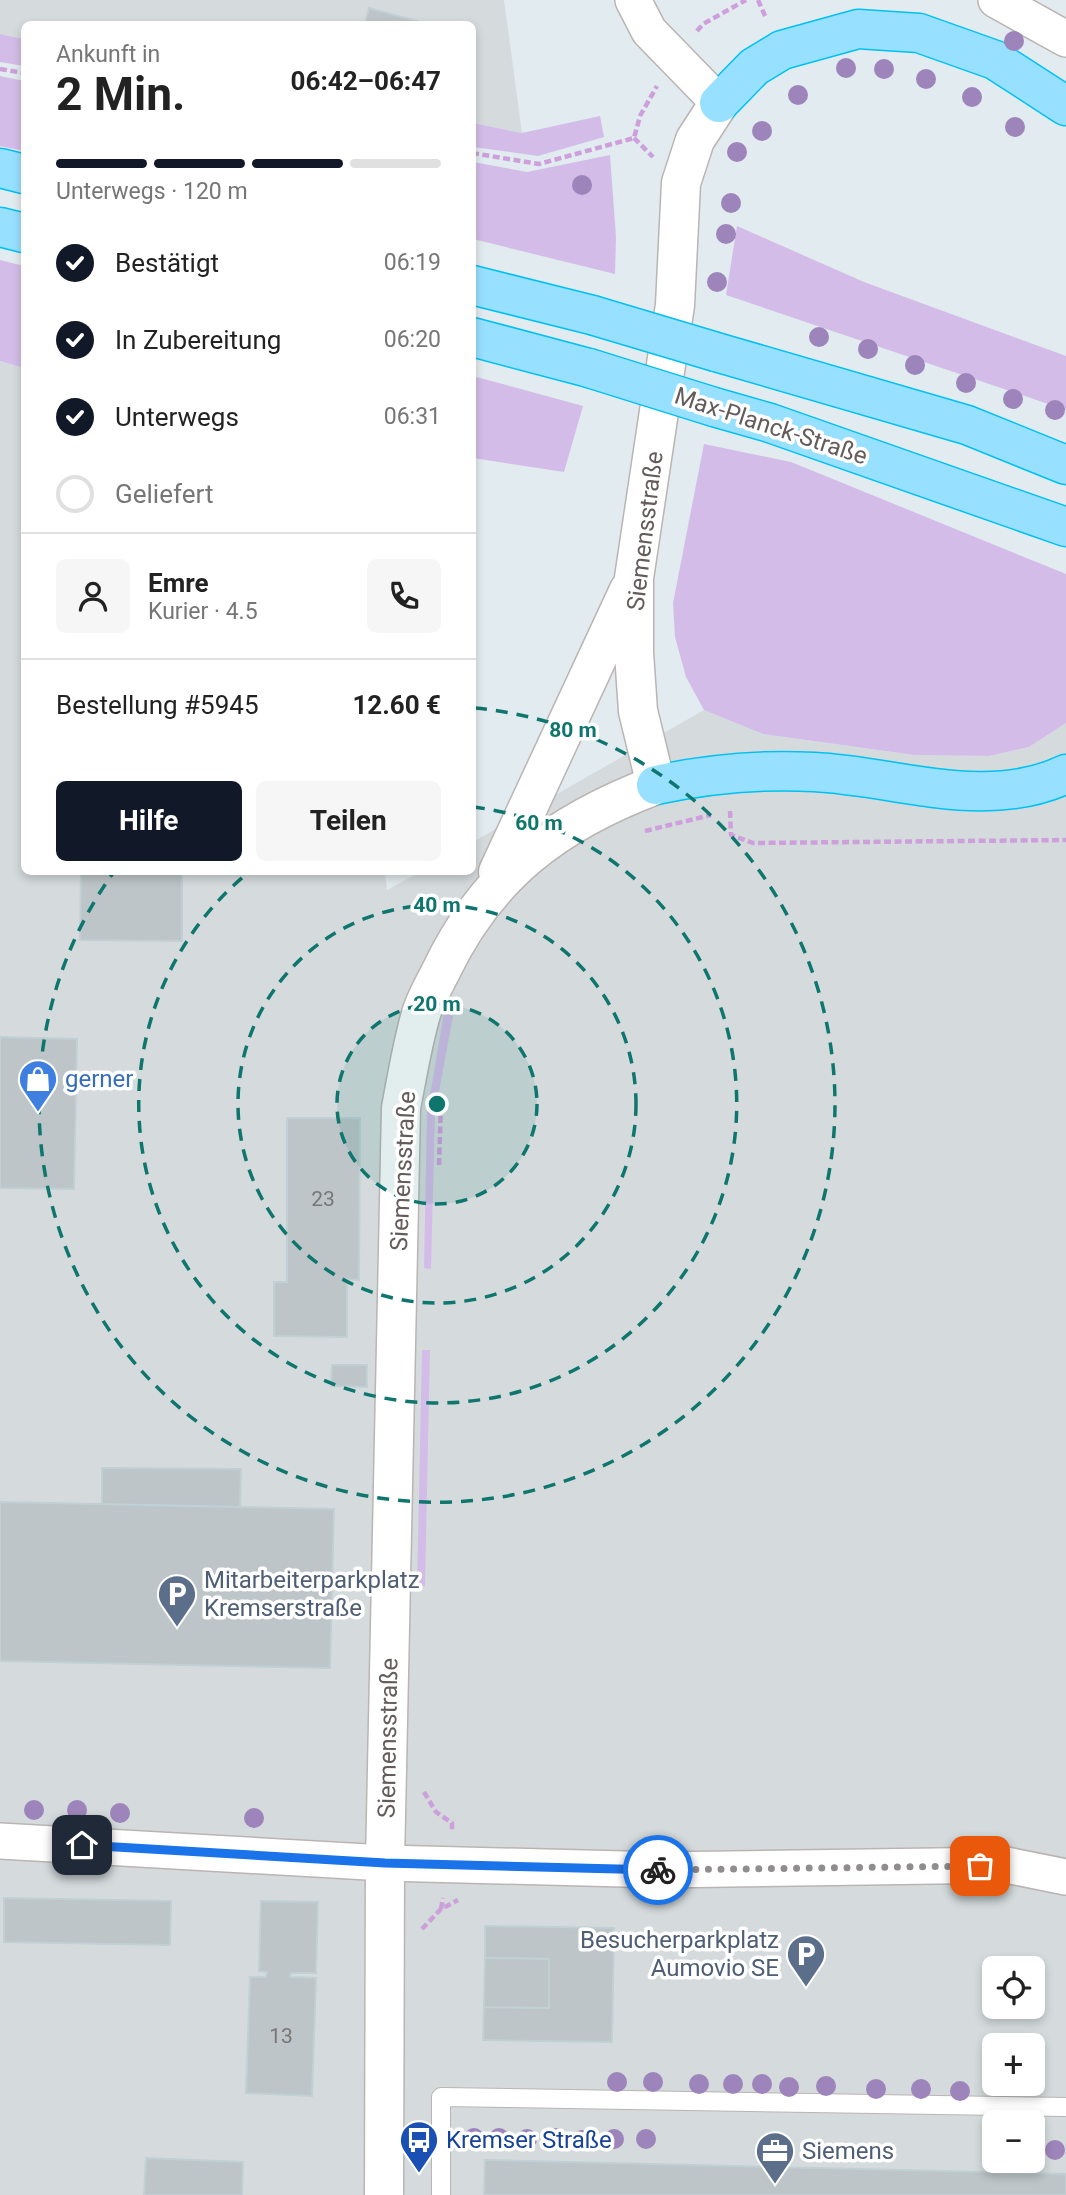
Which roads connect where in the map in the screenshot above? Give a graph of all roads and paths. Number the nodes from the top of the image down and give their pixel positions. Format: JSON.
{"nodes":[{"id":1,"x":633,"y":0,"type":"edge"},
{"id":2,"x":746,"y":0,"type":"edge"},
{"id":3,"x":996,"y":0,"type":"edge"},
{"id":4,"x":1066,"y":38,"type":"edge"},
{"id":5,"x":675,"y":59,"type":"junction"},
{"id":6,"x":0,"y":69,"type":"edge"},
{"id":7,"x":21,"y":73,"type":"edge"},
{"id":8,"x":719,"y":103,"type":"junction"},
{"id":9,"x":1066,"y":106,"type":"edge"},
{"id":10,"x":476,"y":153,"type":"edge"},
{"id":11,"x":0,"y":168,"type":"edge"},
{"id":12,"x":21,"y":173,"type":"edge"},
{"id":13,"x":0,"y":227,"type":"edge"},
{"id":14,"x":21,"y":232,"type":"edge"},
{"id":15,"x":476,"y":286,"type":"edge"},
{"id":16,"x":476,"y":338,"type":"edge"},
{"id":17,"x":967,"y":425,"type":"junction"},
{"id":18,"x":1066,"y":436,"type":"edge"},
{"id":19,"x":1066,"y":465,"type":"edge"},
{"id":20,"x":944,"y":483,"type":"junction"},
{"id":21,"x":1066,"y":527,"type":"edge"},
{"id":22,"x":1066,"y":552,"type":"edge"},
{"id":23,"x":634,"y":578,"type":"junction"},
{"id":24,"x":1064,"y":774,"type":"edge"},
{"id":25,"x":656,"y":785,"type":"junction"},
{"id":26,"x":641,"y":833,"type":"dead end"},
{"id":27,"x":1066,"y":840,"type":"edge"},
{"id":28,"x":487,"y":896,"type":"junction"},
{"id":29,"x":441,"y":1098,"type":"dead end"},
{"id":30,"x":439,"y":1176,"type":"dead end"},
{"id":31,"x":422,"y":1789,"type":"dead end"},
{"id":32,"x":0,"y":1841,"type":"edge"},
{"id":33,"x":385,"y":1863,"type":"junction"},
{"id":34,"x":448,"y":1863,"type":"junction"},
{"id":35,"x":1066,"y":1877,"type":"edge"},
{"id":36,"x":461,"y":1899,"type":"dead end"},
{"id":37,"x":441,"y":1909,"type":"junction"},
{"id":38,"x":420,"y":1935,"type":"dead end"},
{"id":39,"x":1066,"y":2107,"type":"edge"},
{"id":40,"x":384,"y":2195,"type":"edge"},
{"id":41,"x":441,"y":2195,"type":"edge"}],
"edges":[{"from":1,"to":5,"type":"street"},
{"from":2,"to":5,"type":"path"},
{"from":3,"to":4,"type":"street"},
{"from":5,"to":8,"type":"street"},
{"from":5,"to":10,"type":"path"},
{"from":6,"to":7,"type":"path"},
{"from":8,"to":9,"type":"highway"},
{"from":8,"to":23,"type":"street","name":"Siemensstraße"},
{"from":11,"to":12,"type":"highway"},
{"from":13,"to":14,"type":"highway"},
{"from":15,"to":17,"type":"highway","bridge":true},
{"from":16,"to":20,"type":"highway","name":"Max-Planck-Straße","bridge":true},
{"from":17,"to":18,"type":"highway"},
{"from":17,"to":19,"type":"highway"},
{"from":20,"to":21,"type":"highway","name":"Max-Planck-Straße"},
{"from":20,"to":22,"type":"highway"},
{"from":23,"to":25,"type":"street","name":"Siemensstraße"},
{"from":23,"to":28,"type":"street"},
{"from":24,"to":25,"type":"highway"},
{"from":25,"to":28,"type":"street","name":"Siemensstraße"},
{"from":26,"to":27,"type":"path"},
{"from":28,"to":33,"type":"street","name":"Siemensstraße"},
{"from":29,"to":30,"type":"path"},
{"from":31,"to":34,"type":"path"},
{"from":32,"to":33,"type":"street"},
{"from":33,"to":34,"type":"street"},
{"from":33,"to":40,"type":"street","name":"Siemensstraße"},
{"from":34,"to":35,"type":"street"},
{"from":34,"to":37,"type":"path"},
{"from":36,"to":37,"type":"path"},
{"from":37,"to":38,"type":"path"},
{"from":39,"to":41,"type":"lane"}]}
